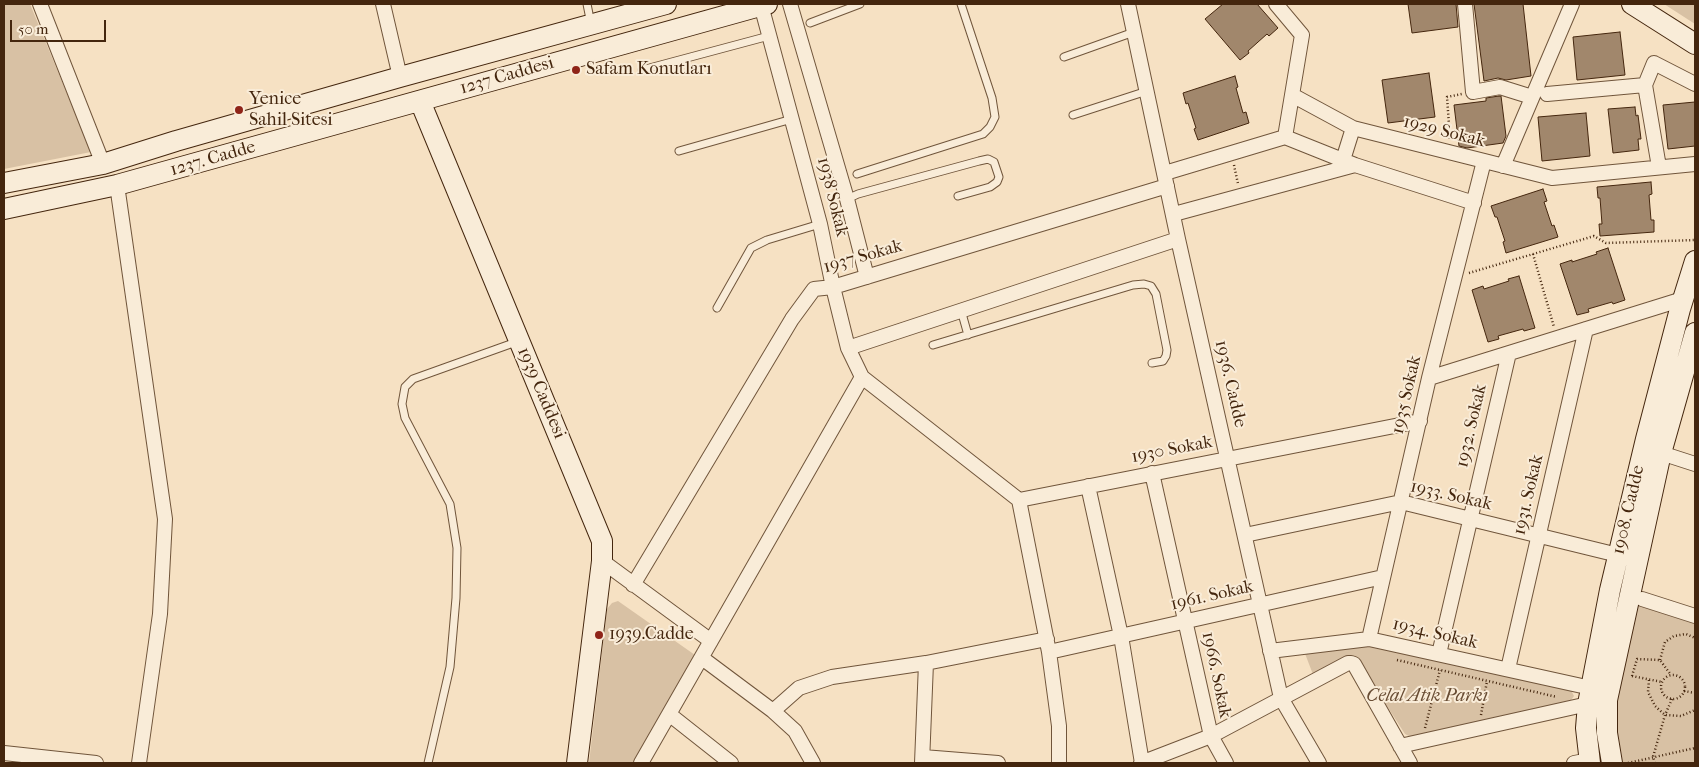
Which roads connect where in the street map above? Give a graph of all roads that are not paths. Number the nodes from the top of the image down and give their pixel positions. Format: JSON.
{"nodes":[{"id":1,"x":40,"y":4,"type":"edge"},
{"id":2,"x":383,"y":4,"type":"edge"},
{"id":3,"x":587,"y":4,"type":"edge"},
{"id":4,"x":666,"y":4,"type":"edge"},
{"id":5,"x":790,"y":4,"type":"edge"},
{"id":6,"x":860,"y":4,"type":"edge"},
{"id":7,"x":961,"y":4,"type":"edge"},
{"id":8,"x":1128,"y":4,"type":"edge"},
{"id":9,"x":1276,"y":4,"type":"edge"},
{"id":10,"x":1465,"y":4,"type":"edge"},
{"id":11,"x":1572,"y":4,"type":"edge"},
{"id":12,"x":1632,"y":4,"type":"edge"},
{"id":13,"x":764,"y":5,"type":"edge"},
{"id":14,"x":741,"y":7,"type":"edge"},
{"id":15,"x":810,"y":23,"type":"dead end"},
{"id":16,"x":591,"y":24,"type":"junction"},
{"id":17,"x":1134,"y":32,"type":"junction"},
{"id":18,"x":769,"y":36,"type":"junction"},
{"id":19,"x":1695,"y":44,"type":"edge"},
{"id":20,"x":1064,"y":58,"type":"dead end"},
{"id":21,"x":642,"y":70,"type":"dead end"},
{"id":22,"x":400,"y":77,"type":"junction"},
{"id":23,"x":1695,"y":84,"type":"edge"},
{"id":24,"x":1645,"y":85,"type":"junction"},
{"id":25,"x":1147,"y":91,"type":"junction"},
{"id":26,"x":1547,"y":94,"type":"dead end"},
{"id":27,"x":1292,"y":95,"type":"junction"},
{"id":28,"x":1532,"y":96,"type":"junction"},
{"id":29,"x":420,"y":101,"type":"junction"},
{"id":30,"x":1073,"y":115,"type":"dead end"},
{"id":31,"x":792,"y":119,"type":"junction"},
{"id":32,"x":1353,"y":128,"type":"junction"},
{"id":33,"x":1285,"y":137,"type":"junction"},
{"id":34,"x":679,"y":151,"type":"dead end"},
{"id":35,"x":1484,"y":161,"type":"junction"},
{"id":36,"x":1349,"y":162,"type":"junction"},
{"id":37,"x":103,"y":164,"type":"junction"},
{"id":38,"x":1695,"y":164,"type":"edge"},
{"id":39,"x":1503,"y":166,"type":"junction"},
{"id":40,"x":1659,"y":167,"type":"junction"},
{"id":41,"x":856,"y":174,"type":"dead end"},
{"id":42,"x":1166,"y":180,"type":"junction"},
{"id":43,"x":4,"y":183,"type":"edge"},
{"id":44,"x":117,"y":186,"type":"junction"},
{"id":45,"x":958,"y":196,"type":"dead end"},
{"id":46,"x":847,"y":199,"type":"junction"},
{"id":47,"x":1474,"y":203,"type":"junction"},
{"id":48,"x":4,"y":209,"type":"edge"},
{"id":49,"x":1174,"y":214,"type":"junction"},
{"id":50,"x":820,"y":224,"type":"junction"},
{"id":51,"x":1178,"y":239,"type":"junction"},
{"id":52,"x":1695,"y":261,"type":"edge"},
{"id":53,"x":867,"y":277,"type":"junction"},
{"id":54,"x":833,"y":287,"type":"junction"},
{"id":55,"x":1683,"y":300,"type":"junction"},
{"id":56,"x":717,"y":308,"type":"dead end"},
{"id":57,"x":962,"y":310,"type":"junction"},
{"id":58,"x":1586,"y":329,"type":"junction"},
{"id":59,"x":1695,"y":334,"type":"edge"},
{"id":60,"x":968,"y":335,"type":"junction"},
{"id":61,"x":519,"y":341,"type":"junction"},
{"id":62,"x":933,"y":345,"type":"dead end"},
{"id":63,"x":848,"y":348,"type":"junction"},
{"id":64,"x":1509,"y":353,"type":"junction"},
{"id":65,"x":1691,"y":362,"type":"edge"},
{"id":66,"x":1152,"y":363,"type":"dead end"},
{"id":67,"x":862,"y":377,"type":"junction"},
{"id":68,"x":1429,"y":378,"type":"junction"},
{"id":69,"x":1420,"y":421,"type":"junction"},
{"id":70,"x":1660,"y":453,"type":"junction"},
{"id":71,"x":1228,"y":458,"type":"junction"},
{"id":72,"x":1695,"y":464,"type":"edge"},
{"id":73,"x":1152,"y":473,"type":"junction"},
{"id":74,"x":1088,"y":486,"type":"junction"},
{"id":75,"x":1020,"y":500,"type":"junction"},
{"id":76,"x":1401,"y":502,"type":"junction"},
{"id":77,"x":1470,"y":519,"type":"junction"},
{"id":78,"x":1245,"y":535,"type":"junction"},
{"id":79,"x":1538,"y":536,"type":"junction"},
{"id":80,"x":1618,"y":555,"type":"junction"},
{"id":81,"x":602,"y":561,"type":"junction"},
{"id":82,"x":1383,"y":577,"type":"junction"},
{"id":83,"x":633,"y":585,"type":"junction"},
{"id":84,"x":1642,"y":599,"type":"dead end"},
{"id":85,"x":1260,"y":605,"type":"junction"},
{"id":86,"x":1695,"y":616,"type":"edge"},
{"id":87,"x":1185,"y":622,"type":"junction"},
{"id":88,"x":1120,"y":636,"type":"junction"},
{"id":89,"x":1369,"y":639,"type":"junction"},
{"id":90,"x":711,"y":641,"type":"junction"},
{"id":91,"x":1048,"y":645,"type":"junction"},
{"id":92,"x":1270,"y":651,"type":"junction"},
{"id":93,"x":1442,"y":655,"type":"junction"},
{"id":94,"x":702,"y":658,"type":"junction"},
{"id":95,"x":926,"y":663,"type":"junction"},
{"id":96,"x":1508,"y":670,"type":"junction"},
{"id":97,"x":1589,"y":696,"type":"junction"},
{"id":98,"x":1281,"y":698,"type":"junction"},
{"id":99,"x":772,"y":711,"type":"junction"},
{"id":100,"x":669,"y":714,"type":"junction"},
{"id":101,"x":1210,"y":736,"type":"junction"},
{"id":102,"x":1400,"y":746,"type":"junction"},
{"id":103,"x":4,"y":753,"type":"edge"},
{"id":104,"x":922,"y":760,"type":"edge"},
{"id":105,"x":1585,"y":762,"type":"edge"},
{"id":106,"x":96,"y":763,"type":"edge"},
{"id":107,"x":139,"y":763,"type":"edge"},
{"id":108,"x":428,"y":763,"type":"edge"},
{"id":109,"x":577,"y":763,"type":"edge"},
{"id":110,"x":641,"y":763,"type":"edge"},
{"id":111,"x":730,"y":763,"type":"edge"},
{"id":112,"x":813,"y":763,"type":"edge"},
{"id":113,"x":998,"y":763,"type":"edge"},
{"id":114,"x":1059,"y":763,"type":"edge"},
{"id":115,"x":1142,"y":763,"type":"edge"},
{"id":116,"x":1226,"y":763,"type":"edge"},
{"id":117,"x":1319,"y":763,"type":"edge"},
{"id":118,"x":1410,"y":763,"type":"edge"},
{"id":119,"x":1612,"y":763,"type":"edge"}],
"edges":[{"from":1,"to":37,"type":"street"},
{"from":2,"to":22,"type":"street"},
{"from":3,"to":16,"type":"lane"},
{"from":4,"to":16,"type":"street","name":"1237 Caddesi"},
{"from":5,"to":46,"type":"street","name":"1938 Sokak"},
{"from":6,"to":15,"type":"lane"},
{"from":7,"to":41,"type":"lane"},
{"from":8,"to":17,"type":"street","name":"1936. Cadde"},
{"from":9,"to":27,"type":"street"},
{"from":10,"to":28,"type":"street"},
{"from":11,"to":28,"type":"street"},
{"from":12,"to":19,"type":"street"},
{"from":13,"to":14,"type":"street","name":"1237 Caddesi"},
{"from":13,"to":18,"type":"street","name":"1938 Sokak"},
{"from":14,"to":29,"type":"street","name":"1237 Caddesi"},
{"from":16,"to":22,"type":"street","name":"1237 Caddesi"},
{"from":17,"to":20,"type":"lane"},
{"from":17,"to":25,"type":"street","name":"1936. Cadde"},
{"from":18,"to":21,"type":"lane"},
{"from":18,"to":31,"type":"street","name":"1938 Sokak"},
{"from":22,"to":37,"type":"street","name":"1237. Cadde"},
{"from":23,"to":24,"type":"street"},
{"from":24,"to":26,"type":"street"},
{"from":24,"to":40,"type":"street"},
{"from":25,"to":30,"type":"lane"},
{"from":25,"to":42,"type":"street","name":"1936. Cadde"},
{"from":27,"to":32,"type":"street","name":"1929 Sokak"},
{"from":27,"to":33,"type":"street"},
{"from":28,"to":39,"type":"street"},
{"from":29,"to":44,"type":"street","name":"1237. Cadde"},
{"from":29,"to":61,"type":"street","name":"1939 Caddesi"},
{"from":31,"to":34,"type":"lane"},
{"from":31,"to":50,"type":"street","name":"1938 Sokak"},
{"from":32,"to":35,"type":"street","name":"1929 Sokak"},
{"from":32,"to":36,"type":"street"},
{"from":33,"to":36,"type":"street"},
{"from":33,"to":42,"type":"street","name":"1937 Sokak"},
{"from":35,"to":39,"type":"street","name":"1929 Sokak"},
{"from":35,"to":47,"type":"street","name":"1935 Sokak"},
{"from":36,"to":47,"type":"street"},
{"from":36,"to":49,"type":"street"},
{"from":37,"to":43,"type":"street","name":"1237. Cadde"},
{"from":38,"to":40,"type":"street","name":"1929 Sokak"},
{"from":39,"to":40,"type":"street","name":"1929 Sokak"},
{"from":42,"to":49,"type":"street","name":"1936. Cadde"},
{"from":42,"to":53,"type":"street","name":"1937 Sokak"},
{"from":44,"to":48,"type":"street","name":"1237. Cadde"},
{"from":44,"to":107,"type":"street"},
{"from":45,"to":46,"type":"lane"},
{"from":46,"to":53,"type":"street","name":"1938 Sokak"},
{"from":47,"to":68,"type":"street","name":"1935 Sokak"},
{"from":49,"to":51,"type":"street","name":"1936. Cadde"},
{"from":50,"to":54,"type":"street","name":"1938 Sokak"},
{"from":50,"to":56,"type":"lane"},
{"from":51,"to":57,"type":"street"},
{"from":51,"to":71,"type":"street","name":"1936. Cadde"},
{"from":52,"to":55,"type":"street","name":"1908. Cadde"},
{"from":53,"to":54,"type":"street","name":"1937 Sokak"},
{"from":54,"to":63,"type":"street","name":"1938 Sokak"},
{"from":54,"to":83,"type":"street","name":"1937 Sokak"},
{"from":55,"to":58,"type":"street"},
{"from":55,"to":80,"type":"street","name":"1908. Cadde"},
{"from":57,"to":60,"type":"lane"},
{"from":57,"to":63,"type":"street"},
{"from":58,"to":64,"type":"street"},
{"from":58,"to":79,"type":"street","name":"1931. Sokak"},
{"from":59,"to":65,"type":"street","name":"1908. Cadde"},
{"from":60,"to":62,"type":"lane"},
{"from":60,"to":66,"type":"lane"},
{"from":61,"to":81,"type":"street","name":"1939 Caddesi"},
{"from":61,"to":108,"type":"lane"},
{"from":63,"to":67,"type":"street","name":"1938 Sokak"},
{"from":64,"to":68,"type":"street"},
{"from":64,"to":77,"type":"street","name":"1932. Sokak"},
{"from":65,"to":70,"type":"street","name":"1908. Cadde"},
{"from":67,"to":75,"type":"street","name":"1938 Sokak"},
{"from":67,"to":90,"type":"street"},
{"from":68,"to":69,"type":"street","name":"1935 Sokak"},
{"from":69,"to":71,"type":"street","name":"1930 Sokak"},
{"from":69,"to":76,"type":"street","name":"1935 Sokak"},
{"from":70,"to":72,"type":"street"},
{"from":70,"to":119,"type":"street","name":"1908. Cadde"},
{"from":71,"to":73,"type":"street","name":"1930 Sokak"},
{"from":71,"to":78,"type":"street","name":"1936. Cadde"},
{"from":73,"to":74,"type":"street","name":"1930 Sokak"},
{"from":73,"to":87,"type":"street","name":"1966. Sokak"},
{"from":74,"to":75,"type":"street","name":"1930 Sokak"},
{"from":74,"to":88,"type":"street"},
{"from":75,"to":91,"type":"street"},
{"from":76,"to":77,"type":"street","name":"1933. Sokak"},
{"from":76,"to":78,"type":"street","name":"1933. Sokak"},
{"from":76,"to":82,"type":"street","name":"1935 Sokak"},
{"from":77,"to":79,"type":"street","name":"1933. Sokak"},
{"from":77,"to":93,"type":"street","name":"1932. Sokak"},
{"from":78,"to":85,"type":"street","name":"1936. Cadde"},
{"from":79,"to":80,"type":"street","name":"1933. Sokak"},
{"from":79,"to":96,"type":"street","name":"1931. Sokak"},
{"from":80,"to":97,"type":"street","name":"1908. Cadde"},
{"from":81,"to":83,"type":"street"},
{"from":81,"to":109,"type":"street","name":"1939 Caddesi"},
{"from":82,"to":85,"type":"street","name":"1961. Sokak"},
{"from":82,"to":89,"type":"street","name":"1935 Sokak"},
{"from":83,"to":90,"type":"street"},
{"from":84,"to":86,"type":"street"},
{"from":85,"to":87,"type":"street","name":"1961. Sokak"},
{"from":85,"to":92,"type":"street","name":"1936. Cadde"},
{"from":87,"to":88,"type":"street","name":"1961. Sokak"},
{"from":87,"to":101,"type":"street","name":"1966. Sokak"},
{"from":88,"to":91,"type":"street","name":"1961. Sokak"},
{"from":88,"to":115,"type":"street"},
{"from":89,"to":92,"type":"street","name":"1934. Sokak"},
{"from":89,"to":93,"type":"street","name":"1934. Sokak"},
{"from":90,"to":94,"type":"street"},
{"from":91,"to":95,"type":"street","name":"1961. Sokak"},
{"from":91,"to":114,"type":"street"},
{"from":92,"to":98,"type":"street","name":"1936. Cadde"},
{"from":93,"to":96,"type":"street","name":"1934. Sokak"},
{"from":94,"to":99,"type":"street"},
{"from":94,"to":100,"type":"street"},
{"from":95,"to":99,"type":"street","name":"1961. Sokak"},
{"from":95,"to":104,"type":"street"},
{"from":96,"to":97,"type":"street","name":"1934. Sokak"},
{"from":97,"to":102,"type":"street"},
{"from":97,"to":105,"type":"street","name":"1908. Cadde"},
{"from":98,"to":101,"type":"street"},
{"from":98,"to":102,"type":"street"},
{"from":98,"to":117,"type":"street","name":"1936. Cadde"},
{"from":99,"to":112,"type":"street"},
{"from":100,"to":110,"type":"street"},
{"from":100,"to":111,"type":"street"},
{"from":101,"to":115,"type":"street"},
{"from":101,"to":116,"type":"street","name":"1966. Sokak"},
{"from":102,"to":118,"type":"street"},
{"from":103,"to":106,"type":"street"},
{"from":104,"to":113,"type":"street"}]}
